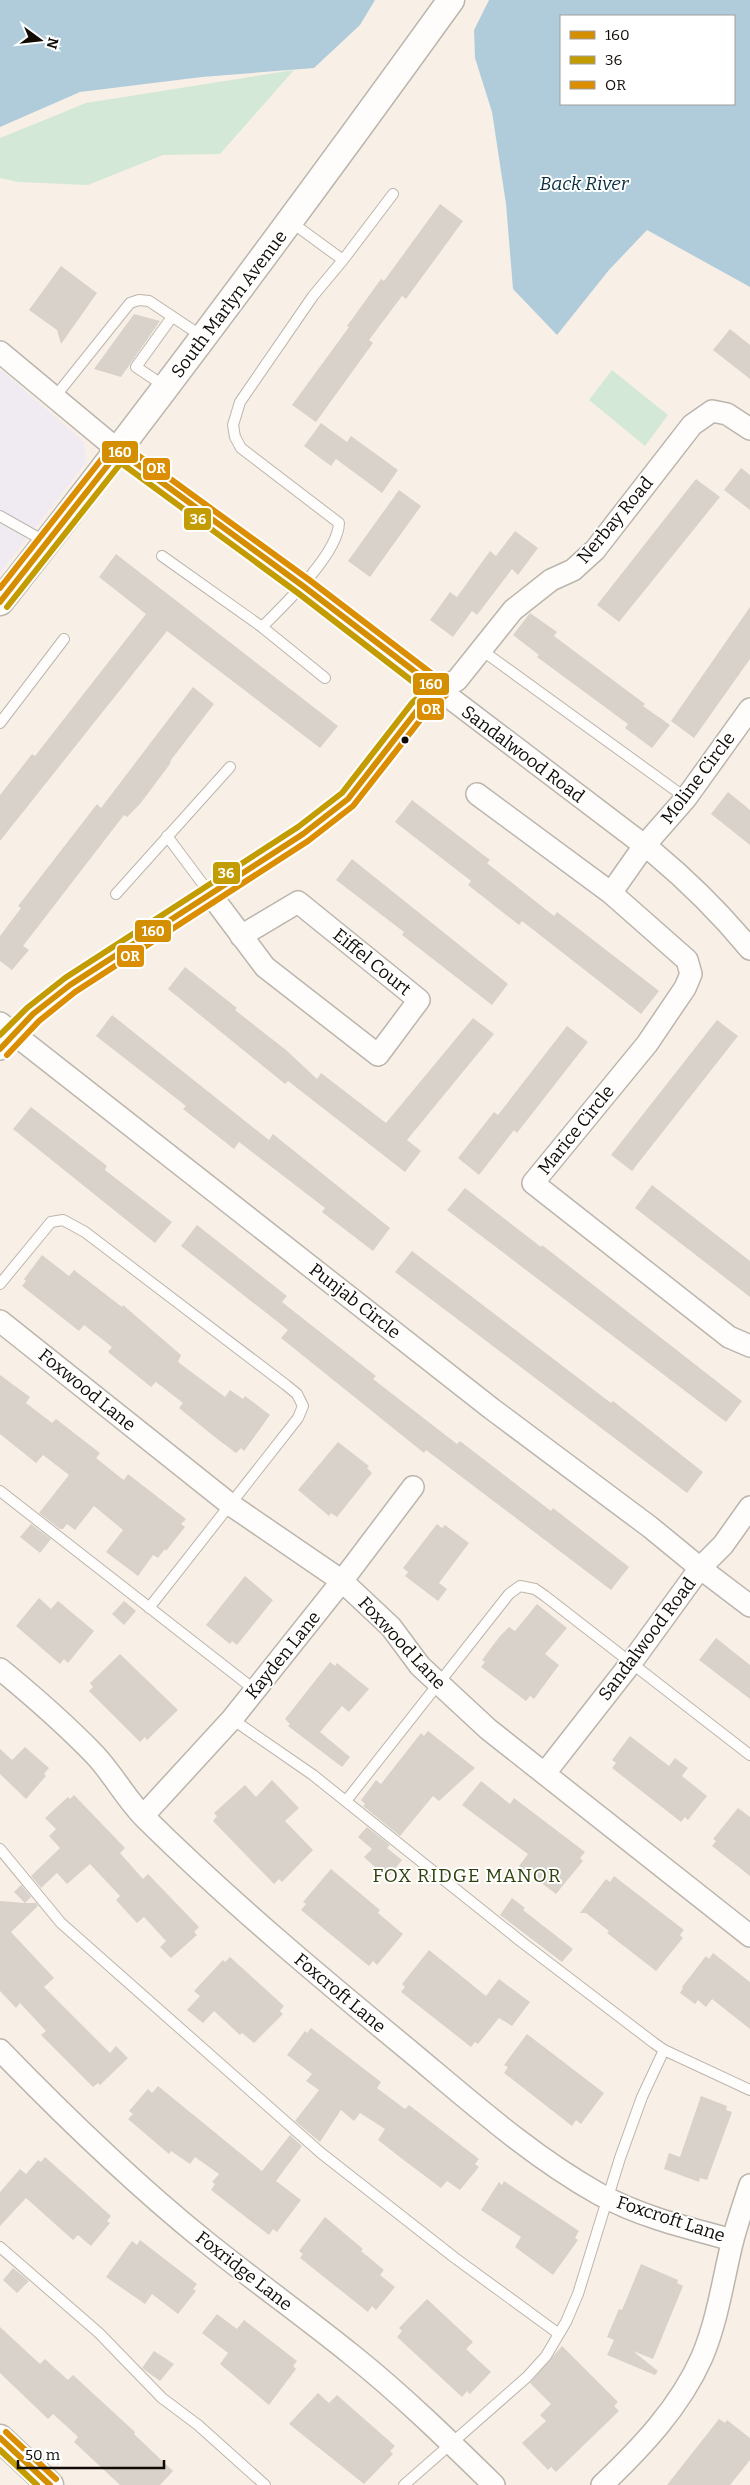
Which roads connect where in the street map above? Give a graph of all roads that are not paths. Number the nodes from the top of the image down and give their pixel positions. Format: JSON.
{"nodes":[{"id":1,"x":451,"y":0,"type":"edge"},
{"id":2,"x":394,"y":194,"type":"dead end"},
{"id":3,"x":291,"y":222,"type":"junction"},
{"id":4,"x":343,"y":260,"type":"junction"},
{"id":5,"x":172,"y":317,"type":"junction"},
{"id":6,"x":204,"y":338,"type":"junction"},
{"id":7,"x":0,"y":352,"type":"edge"},
{"id":8,"x":166,"y":387,"type":"junction"},
{"id":9,"x":54,"y":398,"type":"junction"},
{"id":10,"x":750,"y":429,"type":"edge"},
{"id":11,"x":119,"y":451,"type":"junction"},
{"id":12,"x":0,"y":516,"type":"edge"},
{"id":13,"x":47,"y":542,"type":"junction"},
{"id":14,"x":162,"y":556,"type":"dead end"},
{"id":15,"x":303,"y":586,"type":"junction"},
{"id":16,"x":0,"y":602,"type":"edge"},
{"id":17,"x":262,"y":627,"type":"junction"},
{"id":18,"x":64,"y":639,"type":"dead end"},
{"id":19,"x":480,"y":649,"type":"junction"},
{"id":20,"x":325,"y":678,"type":"dead end"},
{"id":21,"x":439,"y":690,"type":"junction"},
{"id":22,"x":750,"y":709,"type":"edge"},
{"id":23,"x":2,"y":718,"type":"edge"},
{"id":24,"x":230,"y":767,"type":"dead end"},
{"id":25,"x":477,"y":794,"type":"dead end"},
{"id":26,"x":686,"y":798,"type":"junction"},
{"id":27,"x":167,"y":836,"type":"junction"},
{"id":28,"x":644,"y":846,"type":"junction"},
{"id":29,"x":611,"y":893,"type":"junction"},
{"id":30,"x":116,"y":894,"type":"dead end"},
{"id":31,"x":211,"y":895,"type":"junction"},
{"id":32,"x":241,"y":936,"type":"junction"},
{"id":33,"x":750,"y":950,"type":"edge"},
{"id":34,"x":6,"y":1028,"type":"edge"},
{"id":35,"x":0,"y":1049,"type":"edge"},
{"id":36,"x":0,"y":1284,"type":"edge"},
{"id":37,"x":0,"y":1321,"type":"edge"},
{"id":38,"x":750,"y":1346,"type":"edge"},
{"id":39,"x":413,"y":1487,"type":"dead end"},
{"id":40,"x":0,"y":1491,"type":"edge"},
{"id":41,"x":231,"y":1505,"type":"junction"},
{"id":42,"x":750,"y":1507,"type":"edge"},
{"id":43,"x":700,"y":1568,"type":"junction"},
{"id":44,"x":342,"y":1581,"type":"junction"},
{"id":45,"x":750,"y":1606,"type":"edge"},
{"id":46,"x":149,"y":1608,"type":"junction"},
{"id":47,"x":631,"y":1663,"type":"junction"},
{"id":48,"x":0,"y":1669,"type":"edge"},
{"id":49,"x":440,"y":1684,"type":"junction"},
{"id":50,"x":255,"y":1690,"type":"junction"},
{"id":51,"x":232,"y":1719,"type":"junction"},
{"id":52,"x":750,"y":1755,"type":"edge"},
{"id":53,"x":545,"y":1773,"type":"junction"},
{"id":54,"x":346,"y":1801,"type":"junction"},
{"id":55,"x":143,"y":1816,"type":"junction"},
{"id":56,"x":0,"y":1849,"type":"edge"},
{"id":57,"x":750,"y":1936,"type":"edge"},
{"id":58,"x":0,"y":2050,"type":"edge"},
{"id":59,"x":664,"y":2050,"type":"junction"},
{"id":60,"x":750,"y":2090,"type":"edge"},
{"id":61,"x":750,"y":2185,"type":"edge"},
{"id":62,"x":609,"y":2198,"type":"junction"},
{"id":63,"x":733,"y":2240,"type":"junction"},
{"id":64,"x":0,"y":2247,"type":"edge"},
{"id":65,"x":559,"y":2334,"type":"junction"},
{"id":66,"x":0,"y":2438,"type":"edge"},
{"id":67,"x":450,"y":2442,"type":"junction"},
{"id":68,"x":50,"y":2485,"type":"edge"},
{"id":69,"x":265,"y":2485,"type":"edge"},
{"id":70,"x":404,"y":2485,"type":"edge"},
{"id":71,"x":494,"y":2485,"type":"edge"},
{"id":72,"x":602,"y":2485,"type":"edge"}],
"edges":[{"from":1,"to":3,"type":"street","name":"South Marlyn Avenue"},
{"from":2,"to":4,"type":"lane"},
{"from":3,"to":4,"type":"lane"},
{"from":3,"to":6,"type":"street","name":"South Marlyn Avenue"},
{"from":4,"to":15,"type":"lane"},
{"from":5,"to":6,"type":"lane"},
{"from":5,"to":8,"type":"lane"},
{"from":5,"to":9,"type":"lane"},
{"from":6,"to":8,"type":"street","name":"South Marlyn Avenue"},
{"from":7,"to":9,"type":"street","name":"Sandalwood Road"},
{"from":8,"to":11,"type":"street","name":"South Marlyn Avenue"},
{"from":9,"to":11,"type":"street","name":"Sandalwood Road"},
{"from":10,"to":19,"type":"street","name":"Nerbay Road"},
{"from":11,"to":13,"type":"street","name":"South Marlyn Avenue"},
{"from":11,"to":15,"type":"street","name":"Sandalwood Road"},
{"from":12,"to":13,"type":"lane"},
{"from":13,"to":16,"type":"street","name":"South Marlyn Avenue"},
{"from":14,"to":17,"type":"lane"},
{"from":15,"to":17,"type":"lane"},
{"from":15,"to":21,"type":"street","name":"Sandalwood Road"},
{"from":17,"to":20,"type":"lane"},
{"from":18,"to":23,"type":"lane"},
{"from":19,"to":21,"type":"street","name":"Nerbay Road"},
{"from":19,"to":26,"type":"lane"},
{"from":21,"to":28,"type":"street","name":"Sandalwood Road"},
{"from":21,"to":31,"type":"street","name":"Nerbay Road"},
{"from":22,"to":26,"type":"street","name":"Moline Circle"},
{"from":24,"to":27,"type":"lane"},
{"from":25,"to":29,"type":"street","name":"Marice Circle"},
{"from":26,"to":28,"type":"street","name":"Moline Circle"},
{"from":27,"to":30,"type":"lane"},
{"from":27,"to":31,"type":"lane"},
{"from":28,"to":29,"type":"street"},
{"from":28,"to":33,"type":"street","name":"Sandalwood Road"},
{"from":29,"to":38,"type":"street","name":"Marice Circle"},
{"from":31,"to":32,"type":"street","name":"Eiffel Court"},
{"from":31,"to":34,"type":"street","name":"Nerbay Road"},
{"from":32,"to":32,"type":"street","name":"Eiffel Court"},
{"from":34,"to":35,"type":"street","name":"Nerbay Road"},
{"from":34,"to":43,"type":"street","name":"Punjab Circle"},
{"from":36,"to":41,"type":"lane"},
{"from":37,"to":41,"type":"street","name":"Foxwood Lane"},
{"from":39,"to":44,"type":"street","name":"Kayden Lane"},
{"from":40,"to":46,"type":"lane"},
{"from":41,"to":44,"type":"street","name":"Foxwood Lane"},
{"from":41,"to":46,"type":"lane"},
{"from":42,"to":43,"type":"street","name":"Sandalwood Road"},
{"from":43,"to":45,"type":"street","name":"Punjab Circle"},
{"from":43,"to":47,"type":"street","name":"Sandalwood Road"},
{"from":44,"to":49,"type":"street","name":"Foxwood Lane"},
{"from":44,"to":50,"type":"street","name":"Kayden Lane"},
{"from":46,"to":50,"type":"lane"},
{"from":47,"to":49,"type":"lane"},
{"from":47,"to":52,"type":"lane"},
{"from":47,"to":53,"type":"street","name":"Sandalwood Road"},
{"from":48,"to":55,"type":"street","name":"Foxcroft Lane"},
{"from":49,"to":53,"type":"street","name":"Foxwood Lane"},
{"from":49,"to":54,"type":"lane"},
{"from":50,"to":51,"type":"street","name":"Kayden Lane"},
{"from":51,"to":54,"type":"lane"},
{"from":51,"to":55,"type":"street","name":"Kayden Lane"},
{"from":53,"to":57,"type":"street","name":"Foxwood Lane"},
{"from":54,"to":59,"type":"lane"},
{"from":55,"to":62,"type":"street","name":"Foxcroft Lane"},
{"from":56,"to":65,"type":"lane"},
{"from":58,"to":67,"type":"street","name":"Foxridge Lane"},
{"from":59,"to":60,"type":"lane"},
{"from":59,"to":62,"type":"lane"},
{"from":61,"to":63,"type":"street"},
{"from":62,"to":63,"type":"street","name":"Foxcroft Lane"},
{"from":62,"to":65,"type":"lane"},
{"from":63,"to":72,"type":"street"},
{"from":64,"to":69,"type":"lane"},
{"from":65,"to":67,"type":"lane"},
{"from":66,"to":68,"type":"street"},
{"from":67,"to":70,"type":"lane"},
{"from":67,"to":71,"type":"street","name":"Foxridge Lane"}]}
